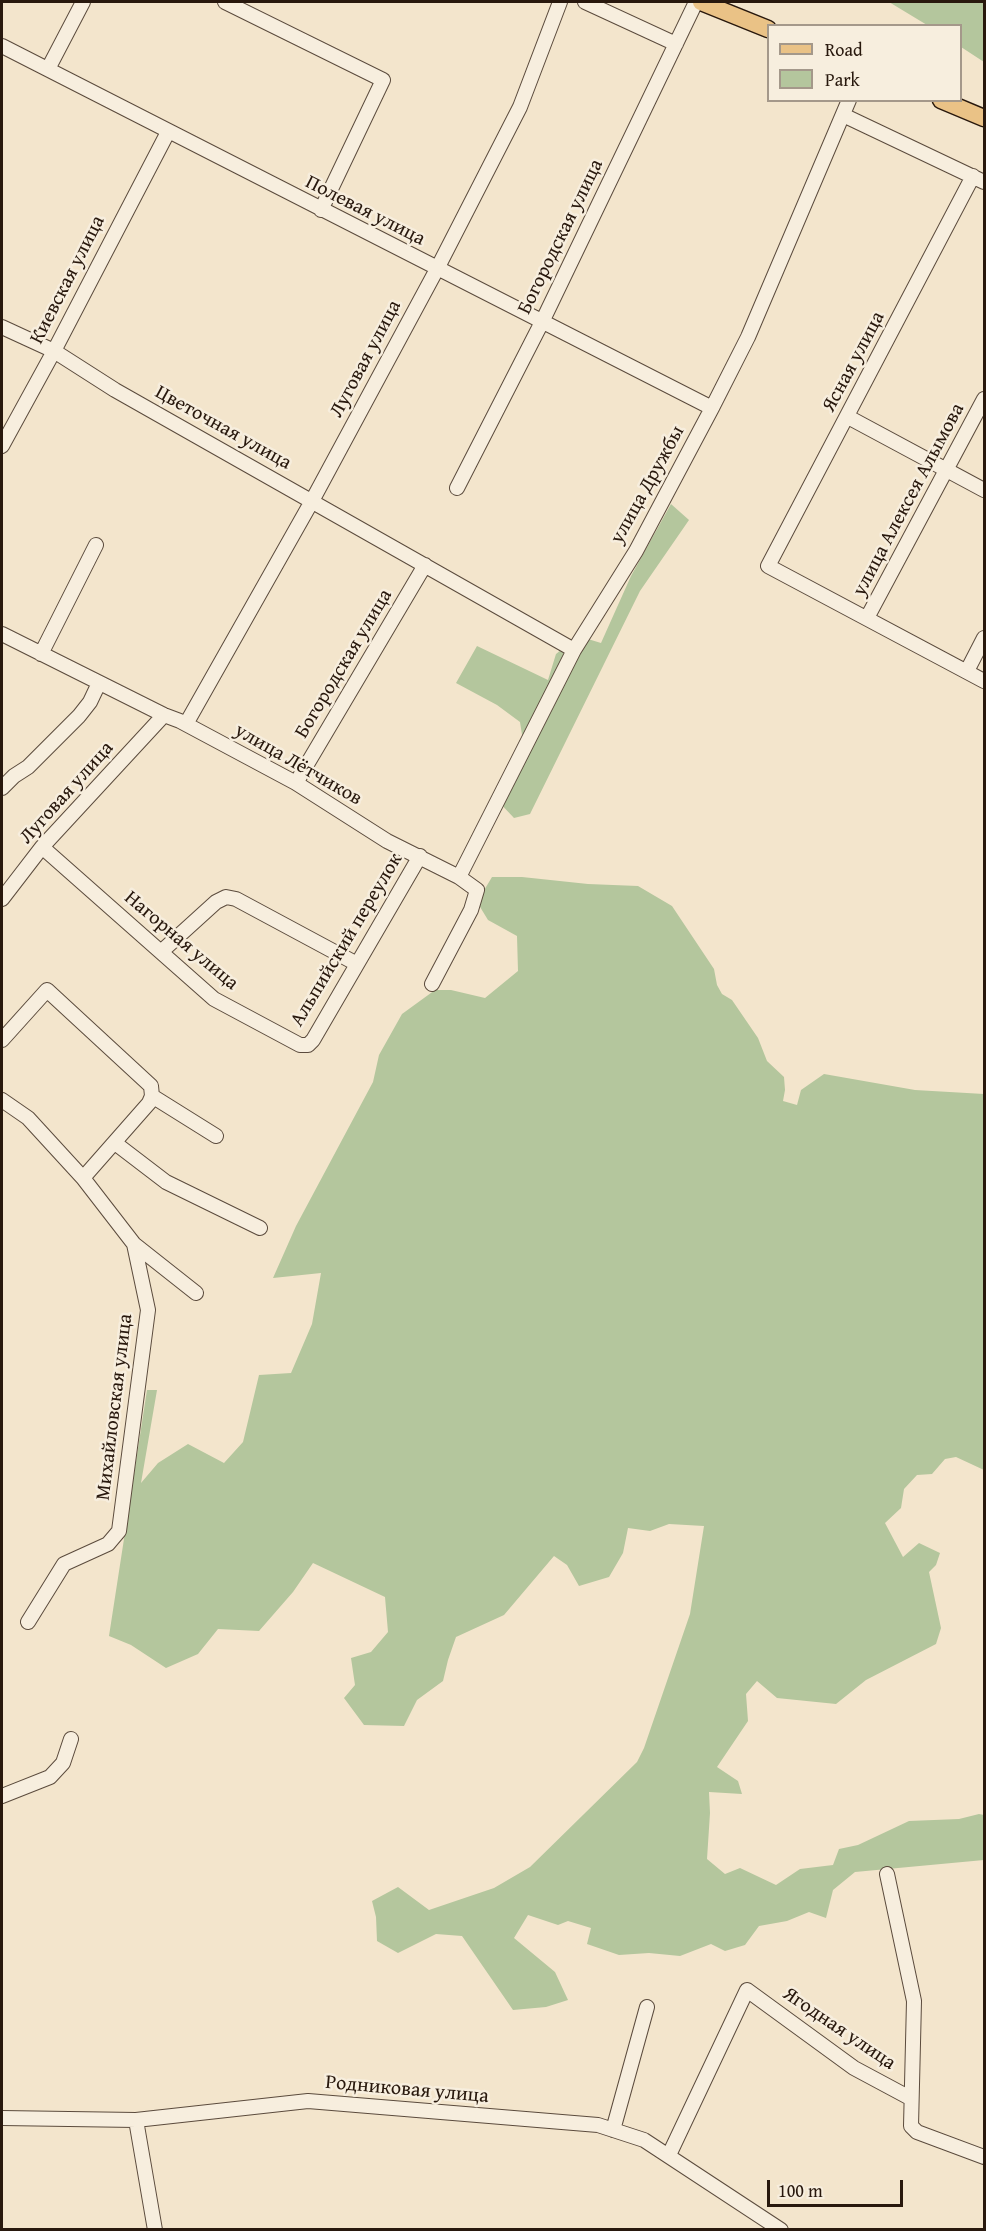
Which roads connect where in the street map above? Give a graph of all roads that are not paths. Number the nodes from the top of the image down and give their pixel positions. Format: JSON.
{"nodes":[{"id":1,"x":83,"y":2,"type":"edge"},
{"id":2,"x":225,"y":2,"type":"edge"},
{"id":3,"x":560,"y":2,"type":"edge"},
{"id":4,"x":585,"y":2,"type":"edge"},
{"id":5,"x":696,"y":2,"type":"edge"},
{"id":6,"x":701,"y":2,"type":"edge"},
{"id":7,"x":767,"y":29,"type":"edge"},
{"id":8,"x":676,"y":45,"type":"junction"},
{"id":9,"x":2,"y":46,"type":"edge"},
{"id":10,"x":48,"y":69,"type":"junction"},
{"id":11,"x":848,"y":102,"type":"edge"},
{"id":12,"x":946,"y":102,"type":"edge"},
{"id":13,"x":843,"y":115,"type":"junction"},
{"id":14,"x":984,"y":118,"type":"edge"},
{"id":15,"x":168,"y":132,"type":"junction"},
{"id":16,"x":979,"y":179,"type":"edge"},
{"id":17,"x":321,"y":210,"type":"junction"},
{"id":18,"x":437,"y":269,"type":"junction"},
{"id":19,"x":543,"y":320,"type":"junction"},
{"id":20,"x":2,"y":327,"type":"edge"},
{"id":21,"x":54,"y":351,"type":"junction"},
{"id":22,"x":984,"y":399,"type":"edge"},
{"id":23,"x":712,"y":408,"type":"junction"},
{"id":24,"x":848,"y":417,"type":"junction"},
{"id":25,"x":2,"y":446,"type":"edge"},
{"id":26,"x":947,"y":469,"type":"junction"},
{"id":27,"x":457,"y":488,"type":"dead end"},
{"id":28,"x":984,"y":490,"type":"edge"},
{"id":29,"x":312,"y":501,"type":"junction"},
{"id":30,"x":96,"y":545,"type":"dead end"},
{"id":31,"x":425,"y":565,"type":"junction"},
{"id":32,"x":867,"y":618,"type":"junction"},
{"id":33,"x":2,"y":634,"type":"edge"},
{"id":34,"x":984,"y":638,"type":"edge"},
{"id":35,"x":574,"y":650,"type":"junction"},
{"id":36,"x":41,"y":654,"type":"junction"},
{"id":37,"x":967,"y":671,"type":"junction"},
{"id":38,"x":984,"y":681,"type":"edge"},
{"id":39,"x":99,"y":683,"type":"junction"},
{"id":40,"x":164,"y":715,"type":"junction"},
{"id":41,"x":186,"y":724,"type":"junction"},
{"id":42,"x":8,"y":774,"type":"edge"},
{"id":43,"x":297,"y":783,"type":"junction"},
{"id":44,"x":2,"y":788,"type":"edge"},
{"id":45,"x":42,"y":847,"type":"junction"},
{"id":46,"x":420,"y":856,"type":"junction"},
{"id":47,"x":459,"y":877,"type":"junction"},
{"id":48,"x":2,"y":899,"type":"edge"},
{"id":49,"x":162,"y":951,"type":"junction"},
{"id":50,"x":357,"y":964,"type":"junction"},
{"id":51,"x":432,"y":984,"type":"dead end"},
{"id":52,"x":2,"y":1040,"type":"edge"},
{"id":53,"x":308,"y":1045,"type":"joint"},
{"id":54,"x":152,"y":1096,"type":"junction"},
{"id":55,"x":2,"y":1100,"type":"edge"},
{"id":56,"x":216,"y":1136,"type":"dead end"},
{"id":57,"x":115,"y":1143,"type":"junction"},
{"id":58,"x":83,"y":1178,"type":"junction"},
{"id":59,"x":260,"y":1227,"type":"dead end"},
{"id":60,"x":134,"y":1244,"type":"junction"},
{"id":61,"x":196,"y":1293,"type":"dead end"},
{"id":62,"x":27,"y":1622,"type":"dead end"},
{"id":63,"x":71,"y":1739,"type":"dead end"},
{"id":64,"x":2,"y":1796,"type":"edge"},
{"id":65,"x":887,"y":1874,"type":"dead end"},
{"id":66,"x":648,"y":2007,"type":"dead end"},
{"id":67,"x":910,"y":2098,"type":"junction"},
{"id":68,"x":2,"y":2118,"type":"edge"},
{"id":69,"x":136,"y":2120,"type":"junction"},
{"id":70,"x":613,"y":2130,"type":"junction"},
{"id":71,"x":669,"y":2155,"type":"junction"},
{"id":72,"x":984,"y":2157,"type":"edge"},
{"id":73,"x":156,"y":2229,"type":"edge"},
{"id":74,"x":781,"y":2229,"type":"edge"}],
"edges":[{"from":1,"to":10,"type":"street"},
{"from":2,"to":17,"type":"street"},
{"from":3,"to":18,"type":"street","name":"Луговая улица"},
{"from":4,"to":8,"type":"street"},
{"from":5,"to":8,"type":"street","name":"Богородская улица"},
{"from":6,"to":7,"type":"main road"},
{"from":8,"to":19,"type":"street","name":"Богородская улица"},
{"from":9,"to":10,"type":"street","name":"Полевая улица"},
{"from":10,"to":15,"type":"street","name":"Полевая улица"},
{"from":11,"to":13,"type":"street","name":"улица Дружбы"},
{"from":12,"to":14,"type":"main road"},
{"from":13,"to":16,"type":"street"},
{"from":13,"to":23,"type":"street","name":"улица Дружбы"},
{"from":15,"to":17,"type":"street","name":"Полевая улица"},
{"from":15,"to":21,"type":"street","name":"Киевская улица"},
{"from":16,"to":24,"type":"street","name":"Ясная улица"},
{"from":17,"to":18,"type":"street","name":"Полевая улица"},
{"from":18,"to":19,"type":"street","name":"Полевая улица"},
{"from":18,"to":29,"type":"street","name":"Луговая улица"},
{"from":19,"to":23,"type":"street","name":"Полевая улица"},
{"from":19,"to":27,"type":"street","name":"Богородская улица"},
{"from":20,"to":21,"type":"street","name":"Цветочная улица"},
{"from":21,"to":25,"type":"street","name":"Киевская улица"},
{"from":21,"to":29,"type":"street","name":"Цветочная улица"},
{"from":22,"to":26,"type":"street","name":"улица Алексея Алымова"},
{"from":23,"to":35,"type":"street","name":"улица Дружбы"},
{"from":24,"to":26,"type":"street"},
{"from":24,"to":32,"type":"street","name":"Ясная улица"},
{"from":26,"to":28,"type":"street"},
{"from":26,"to":32,"type":"street","name":"улица Алексея Алымова"},
{"from":29,"to":31,"type":"street","name":"Цветочная улица"},
{"from":29,"to":41,"type":"street","name":"Луговая улица"},
{"from":30,"to":36,"type":"street"},
{"from":31,"to":35,"type":"street","name":"Цветочная улица"},
{"from":31,"to":43,"type":"street","name":"Богородская улица"},
{"from":32,"to":37,"type":"street"},
{"from":33,"to":36,"type":"street","name":"улица Лётчиков"},
{"from":34,"to":37,"type":"street"},
{"from":35,"to":47,"type":"street","name":"улица Дружбы"},
{"from":36,"to":39,"type":"street","name":"улица Лётчиков"},
{"from":37,"to":38,"type":"street"},
{"from":39,"to":40,"type":"street","name":"улица Лётчиков"},
{"from":39,"to":42,"type":"street"},
{"from":40,"to":41,"type":"street","name":"улица Лётчиков"},
{"from":40,"to":45,"type":"street","name":"Луговая улица"},
{"from":41,"to":43,"type":"street","name":"улица Лётчиков"},
{"from":42,"to":44,"type":"street"},
{"from":43,"to":46,"type":"street","name":"улица Лётчиков"},
{"from":45,"to":48,"type":"street","name":"Луговая улица"},
{"from":45,"to":49,"type":"street","name":"Нагорная улица"},
{"from":46,"to":47,"type":"street","name":"улица Лётчиков"},
{"from":46,"to":50,"type":"street","name":"Альпийский переулок"},
{"from":47,"to":51,"type":"street","name":"улица Лётчиков"},
{"from":49,"to":50,"type":"street"},
{"from":49,"to":53,"type":"street","name":"Нагорная улица"},
{"from":50,"to":53,"type":"street","name":"Альпийский переулок"},
{"from":52,"to":54,"type":"street"},
{"from":54,"to":56,"type":"street"},
{"from":54,"to":57,"type":"street"},
{"from":55,"to":58,"type":"street","name":"Михайловская улица"},
{"from":57,"to":58,"type":"street"},
{"from":57,"to":59,"type":"street"},
{"from":58,"to":60,"type":"street","name":"Михайловская улица"},
{"from":60,"to":61,"type":"street"},
{"from":60,"to":62,"type":"street","name":"Михайловская улица"},
{"from":63,"to":64,"type":"street"},
{"from":65,"to":67,"type":"street","name":"Ягодная улица"},
{"from":66,"to":70,"type":"street"},
{"from":67,"to":71,"type":"street","name":"Ягодная улица"},
{"from":67,"to":72,"type":"street","name":"Ягодная улица"},
{"from":68,"to":69,"type":"street","name":"Родниковая улица"},
{"from":69,"to":70,"type":"street","name":"Родниковая улица"},
{"from":69,"to":73,"type":"street"},
{"from":70,"to":71,"type":"street","name":"Родниковая улица"},
{"from":71,"to":74,"type":"street","name":"Родниковая улица"}]}
